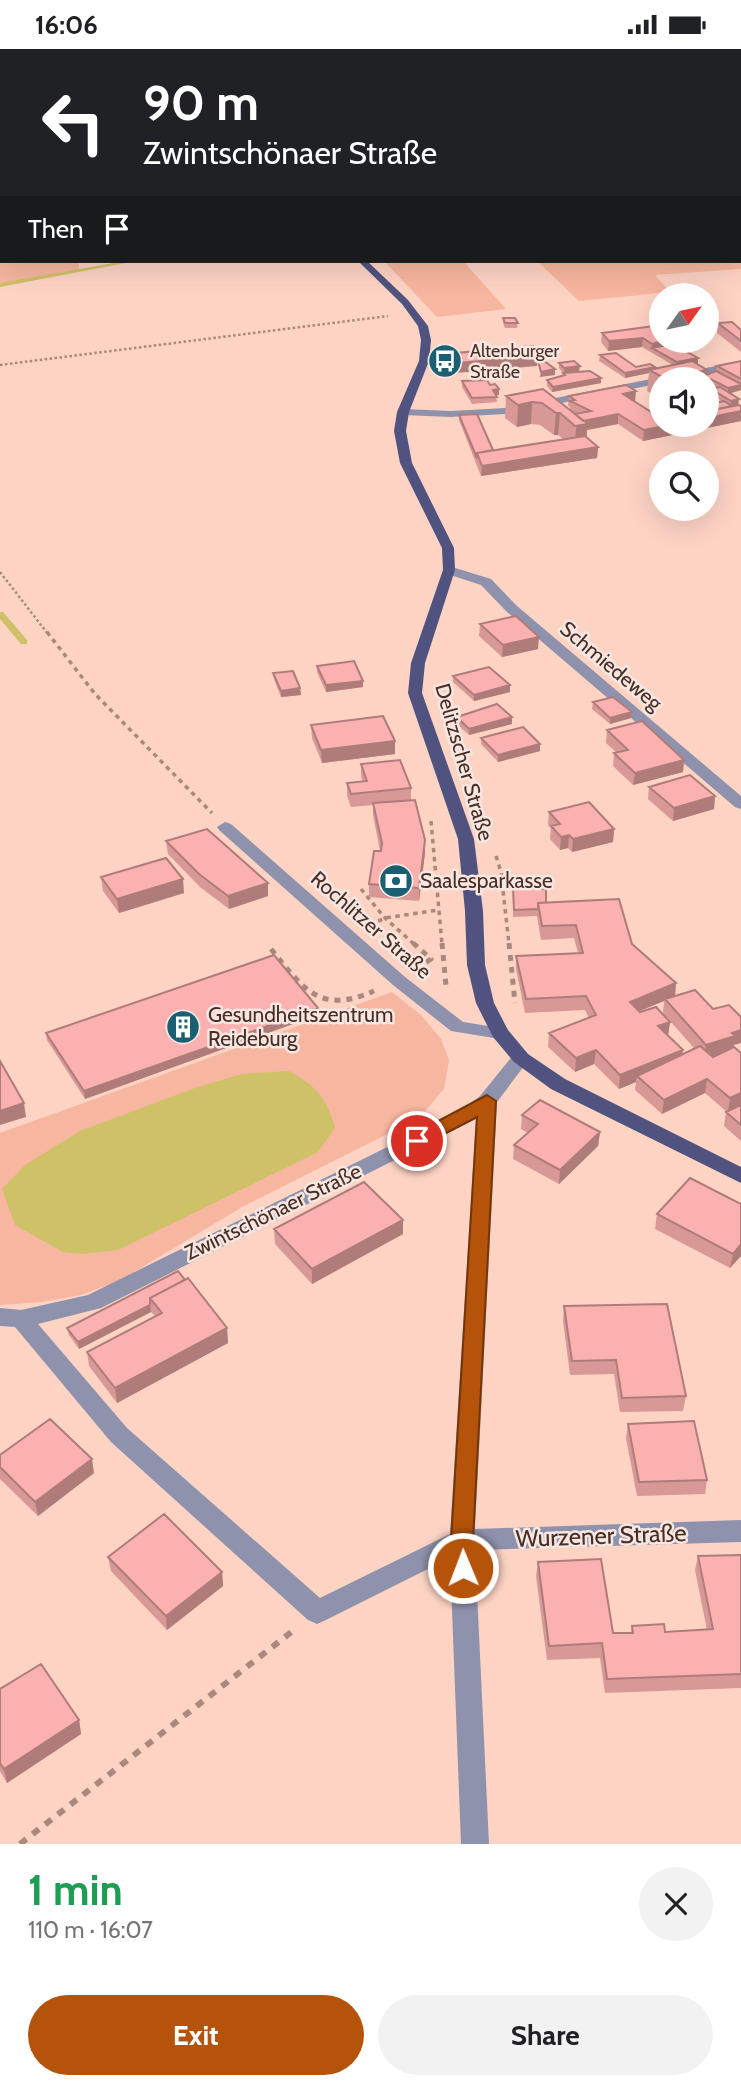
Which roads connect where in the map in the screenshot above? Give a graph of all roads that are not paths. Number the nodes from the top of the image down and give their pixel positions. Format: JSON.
{"nodes":[{"id":1,"x":364,"y":263,"type":"edge"},
{"id":2,"x":741,"y":364,"type":"edge"},
{"id":3,"x":403,"y":412,"type":"junction"},
{"id":4,"x":449,"y":570,"type":"junction"},
{"id":5,"x":741,"y":804,"type":"edge"},
{"id":6,"x":225,"y":827,"type":"road end"},
{"id":7,"x":499,"y":1033,"type":"junction"},
{"id":8,"x":521,"y":1058,"type":"junction"},
{"id":9,"x":487,"y":1101,"type":"junction"},
{"id":10,"x":741,"y":1176,"type":"edge"},
{"id":11,"x":10,"y":1318,"type":"edge"},
{"id":12,"x":741,"y":1531,"type":"edge"},
{"id":13,"x":462,"y":1540,"type":"junction"},
{"id":14,"x":475,"y":1844,"type":"edge"}],
"edges":[{"from":1,"to":3,"type":"main road","name":"Delitzscher Straße"},
{"from":2,"to":3,"type":"street"},
{"from":3,"to":4,"type":"main road","name":"Delitzscher Straße"},
{"from":4,"to":5,"type":"street","name":"Schmiedeweg"},
{"from":4,"to":7,"type":"main road","name":"Delitzscher Straße"},
{"from":6,"to":7,"type":"street","name":"Rochlitzer Straße"},
{"from":7,"to":8,"type":"main road","name":"Delitzscher Straße"},
{"from":8,"to":9,"type":"street","name":"Zwintschönaer Straße"},
{"from":8,"to":10,"type":"main road","name":"Delitzscher Straße"},
{"from":9,"to":11,"type":"street","name":"Zwintschönaer Straße"},
{"from":9,"to":13,"type":"street"},
{"from":11,"to":13,"type":"street"},
{"from":12,"to":13,"type":"street","name":"Wurzener Straße"},
{"from":13,"to":14,"type":"street"}]}
